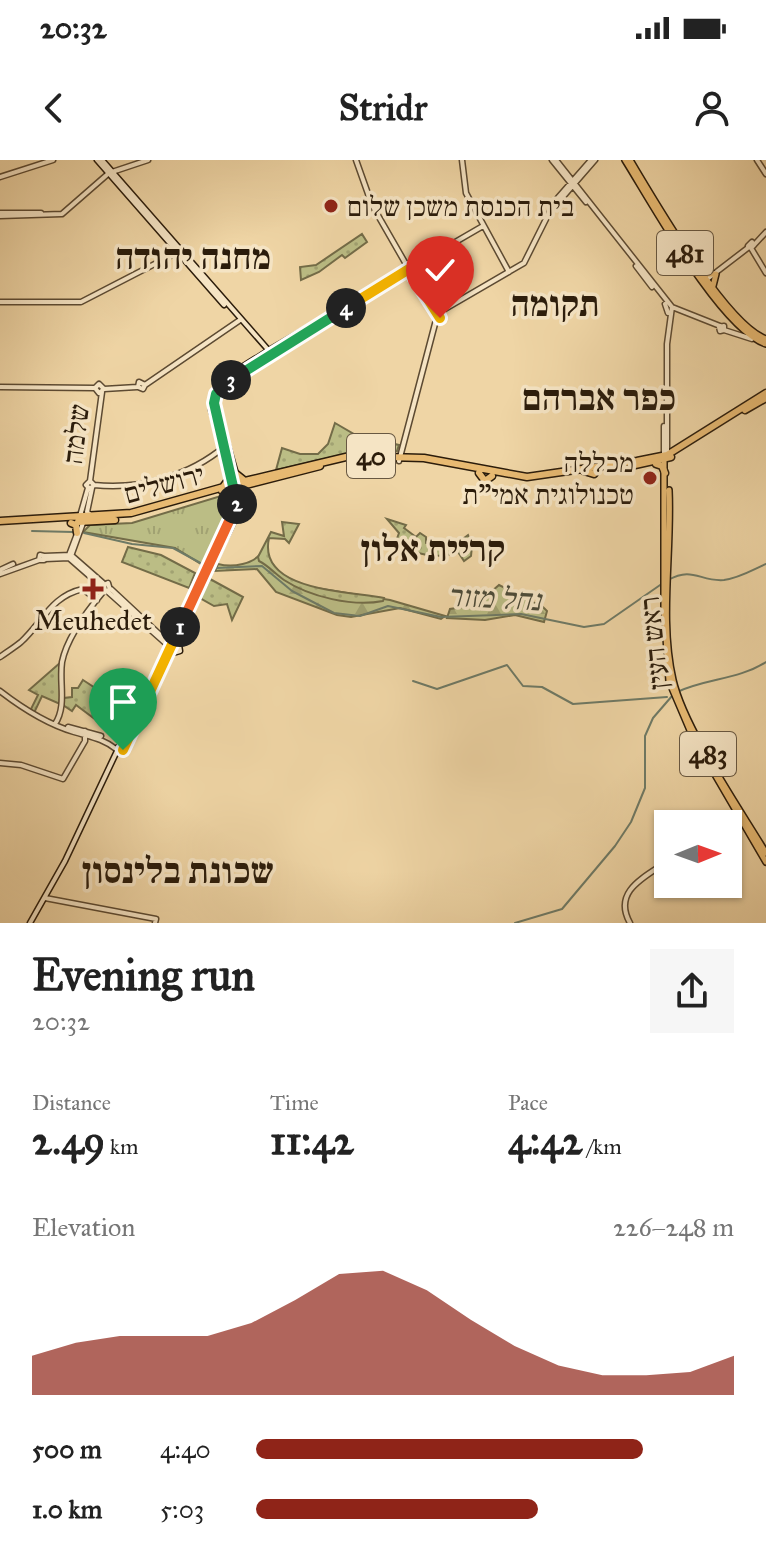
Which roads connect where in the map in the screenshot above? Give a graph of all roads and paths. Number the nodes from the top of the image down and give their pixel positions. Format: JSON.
{"nodes":[{"id":1,"x":53,"y":160,"type":"edge"},
{"id":2,"x":99,"y":160,"type":"edge"},
{"id":3,"x":141,"y":160,"type":"edge"},
{"id":4,"x":148,"y":160,"type":"edge"},
{"id":5,"x":356,"y":160,"type":"edge"},
{"id":6,"x":462,"y":160,"type":"edge"},
{"id":7,"x":554,"y":160,"type":"edge"},
{"id":8,"x":593,"y":160,"type":"edge"},
{"id":9,"x":628,"y":160,"type":"edge"},
{"id":10,"x":759,"y":160,"type":"edge"},
{"id":11,"x":108,"y":171,"type":"junction"},
{"id":12,"x":567,"y":172,"type":"junction"},
{"id":13,"x":578,"y":172,"type":"junction"},
{"id":14,"x":766,"y":172,"type":"edge"},
{"id":15,"x":0,"y":177,"type":"edge"},
{"id":16,"x":572,"y":181,"type":"junction"},
{"id":17,"x":0,"y":215,"type":"edge"},
{"id":18,"x":483,"y":226,"type":"junction"},
{"id":19,"x":766,"y":233,"type":"edge"},
{"id":20,"x":753,"y":245,"type":"junction"},
{"id":21,"x":179,"y":251,"type":"junction"},
{"id":22,"x":743,"y":253,"type":"junction"},
{"id":23,"x":756,"y":256,"type":"junction"},
{"id":24,"x":416,"y":266,"type":"junction"},
{"id":25,"x":409,"y":269,"type":"junction"},
{"id":26,"x":765,"y":270,"type":"edge"},
{"id":27,"x":509,"y":272,"type":"junction"},
{"id":28,"x":716,"y":274,"type":"junction"},
{"id":29,"x":413,"y":276,"type":"junction"},
{"id":30,"x":705,"y":278,"type":"junction"},
{"id":31,"x":714,"y":287,"type":"junction"},
{"id":32,"x":0,"y":302,"type":"edge"},
{"id":33,"x":670,"y":309,"type":"junction"},
{"id":34,"x":437,"y":316,"type":"junction"},
{"id":35,"x":329,"y":318,"type":"junction"},
{"id":36,"x":238,"y":321,"type":"junction"},
{"id":37,"x":326,"y":328,"type":"dead end"},
{"id":38,"x":732,"y":329,"type":"junction"},
{"id":39,"x":766,"y":342,"type":"edge"},
{"id":40,"x":268,"y":351,"type":"junction"},
{"id":41,"x":0,"y":387,"type":"edge"},
{"id":42,"x":103,"y":391,"type":"junction"},
{"id":43,"x":766,"y":396,"type":"edge"},
{"id":44,"x":666,"y":444,"type":"junction"},
{"id":45,"x":223,"y":448,"type":"junction"},
{"id":46,"x":679,"y":448,"type":"junction"},
{"id":47,"x":400,"y":455,"type":"junction"},
{"id":48,"x":664,"y":457,"type":"junction"},
{"id":49,"x":648,"y":464,"type":"junction"},
{"id":50,"x":233,"y":471,"type":"junction"},
{"id":51,"x":665,"y":473,"type":"junction"},
{"id":52,"x":91,"y":486,"type":"junction"},
{"id":53,"x":240,"y":487,"type":"junction"},
{"id":54,"x":223,"y":489,"type":"junction"},
{"id":55,"x":95,"y":519,"type":"junction"},
{"id":56,"x":71,"y":521,"type":"junction"},
{"id":57,"x":82,"y":521,"type":"junction"},
{"id":58,"x":0,"y":523,"type":"edge"},
{"id":59,"x":242,"y":523,"type":"dead end"},
{"id":60,"x":232,"y":526,"type":"junction"},
{"id":61,"x":79,"y":533,"type":"junction"},
{"id":62,"x":70,"y":554,"type":"junction"},
{"id":63,"x":0,"y":572,"type":"edge"},
{"id":64,"x":666,"y":577,"type":"junction"},
{"id":65,"x":102,"y":584,"type":"junction"},
{"id":66,"x":107,"y":591,"type":"junction"},
{"id":67,"x":97,"y":600,"type":"junction"},
{"id":68,"x":176,"y":637,"type":"junction"},
{"id":69,"x":169,"y":648,"type":"junction"},
{"id":70,"x":0,"y":657,"type":"edge"},
{"id":71,"x":0,"y":691,"type":"edge"},
{"id":72,"x":675,"y":693,"type":"junction"},
{"id":73,"x":58,"y":718,"type":"junction"},
{"id":74,"x":85,"y":733,"type":"junction"},
{"id":75,"x":119,"y":749,"type":"junction"},
{"id":76,"x":0,"y":763,"type":"edge"},
{"id":77,"x":731,"y":810,"type":"edge"},
{"id":78,"x":734,"y":810,"type":"edge"},
{"id":79,"x":742,"y":827,"type":"edge"},
{"id":80,"x":742,"y":829,"type":"edge"},
{"id":81,"x":766,"y":853,"type":"edge"},
{"id":82,"x":766,"y":862,"type":"edge"},
{"id":83,"x":654,"y":872,"type":"edge"},
{"id":84,"x":45,"y":898,"type":"junction"},
{"id":85,"x":156,"y":921,"type":"edge"},
{"id":86,"x":30,"y":923,"type":"edge"},
{"id":87,"x":630,"y":923,"type":"edge"}],
"edges":[{"from":1,"to":15,"type":"street"},
{"from":2,"to":11,"type":"street"},
{"from":3,"to":11,"type":"street"},
{"from":4,"to":11,"type":"street"},
{"from":5,"to":25,"type":"street"},
{"from":6,"to":18,"type":"street"},
{"from":7,"to":12,"type":"street"},
{"from":7,"to":16,"type":"street"},
{"from":8,"to":13,"type":"street"},
{"from":8,"to":16,"type":"street"},
{"from":9,"to":30,"type":"main road","number":"481"},
{"from":10,"to":14,"type":"street"},
{"from":11,"to":17,"type":"street"},
{"from":11,"to":21,"type":"street"},
{"from":12,"to":13,"type":"street"},
{"from":12,"to":16,"type":"street"},
{"from":13,"to":16,"type":"street"},
{"from":16,"to":27,"type":"street"},
{"from":16,"to":33,"type":"street"},
{"from":18,"to":24,"type":"street"},
{"from":18,"to":27,"type":"street"},
{"from":19,"to":20,"type":"street"},
{"from":20,"to":22,"type":"street"},
{"from":20,"to":23,"type":"street"},
{"from":20,"to":26,"type":"street"},
{"from":21,"to":32,"type":"street"},
{"from":21,"to":36,"type":"street"},
{"from":22,"to":23,"type":"street"},
{"from":22,"to":28,"type":"street"},
{"from":23,"to":26,"type":"street"},
{"from":24,"to":25,"type":"street"},
{"from":24,"to":29,"type":"street"},
{"from":25,"to":29,"type":"street"},
{"from":25,"to":35,"type":"street"},
{"from":25,"to":40,"type":"street"},
{"from":27,"to":34,"type":"street"},
{"from":28,"to":30,"type":"main road"},
{"from":28,"to":31,"type":"main road"},
{"from":29,"to":34,"type":"street"},
{"from":30,"to":31,"type":"main road","number":"481"},
{"from":30,"to":38,"type":"main road","number":"481"},
{"from":31,"to":38,"type":"main road","number":"481"},
{"from":33,"to":38,"type":"street"},
{"from":33,"to":44,"type":"street"},
{"from":34,"to":47,"type":"street"},
{"from":35,"to":37,"type":"street"},
{"from":35,"to":40,"type":"street"},
{"from":36,"to":40,"type":"street"},
{"from":36,"to":42,"type":"street"},
{"from":38,"to":39,"type":"main road","number":"481"},
{"from":38,"to":39,"type":"main road","number":"481"},
{"from":40,"to":45,"type":"street"},
{"from":41,"to":42,"type":"street"},
{"from":42,"to":52,"type":"street","name":"שלמה"},
{"from":43,"to":46,"type":"highway","number":"40"},
{"from":43,"to":48,"type":"highway","number":"40"},
{"from":44,"to":46,"type":"highway"},
{"from":44,"to":48,"type":"highway"},
{"from":44,"to":48,"type":"street"},
{"from":45,"to":50,"type":"street"},
{"from":45,"to":52,"type":"street"},
{"from":46,"to":48,"type":"highway","number":"40"},
{"from":47,"to":48,"type":"highway","name":"ירושלים","number":"40"},
{"from":47,"to":49,"type":"highway","name":"ירושלים","number":"40"},
{"from":47,"to":53,"type":"highway","name":"ירושלים","number":"40"},
{"from":47,"to":53,"type":"highway","name":"ירושלים","number":"40"},
{"from":48,"to":49,"type":"highway","name":"ירושלים","number":"40"},
{"from":48,"to":51,"type":"main road","name":"ראש העין","number":"483"},
{"from":48,"to":64,"type":"main road","name":"ראש העין","number":"483"},
{"from":49,"to":51,"type":"highway"},
{"from":50,"to":53,"type":"highway"},
{"from":50,"to":53,"type":"street"},
{"from":50,"to":54,"type":"highway"},
{"from":51,"to":64,"type":"main road","name":"ראש העין","number":"483"},
{"from":52,"to":55,"type":"street","name":"שלמה"},
{"from":52,"to":56,"type":"street","name":"שלמה"},
{"from":53,"to":54,"type":"highway","name":"ירושלים","number":"40"},
{"from":53,"to":54,"type":"highway"},
{"from":53,"to":60,"type":"street"},
{"from":53,"to":68,"type":"street"},
{"from":54,"to":55,"type":"highway","name":"ירושלים","number":"40"},
{"from":55,"to":57,"type":"highway","name":"ירושלים","number":"40"},
{"from":55,"to":61,"type":"highway"},
{"from":56,"to":57,"type":"highway","name":"ירושלים","number":"40"},
{"from":56,"to":58,"type":"highway","name":"ירושלים","number":"40"},
{"from":56,"to":61,"type":"highway"},
{"from":57,"to":61,"type":"street"},
{"from":59,"to":60,"type":"street"},
{"from":60,"to":68,"type":"street"},
{"from":61,"to":62,"type":"street"},
{"from":62,"to":63,"type":"street"},
{"from":62,"to":65,"type":"street"},
{"from":64,"to":72,"type":"main road","name":"ראש העין","number":"483"},
{"from":65,"to":66,"type":"street"},
{"from":65,"to":66,"type":"street"},
{"from":66,"to":67,"type":"street"},
{"from":66,"to":69,"type":"street"},
{"from":67,"to":70,"type":"street"},
{"from":67,"to":73,"type":"street"},
{"from":68,"to":69,"type":"street"},
{"from":68,"to":69,"type":"street"},
{"from":68,"to":69,"type":"street"},
{"from":69,"to":75,"type":"street"},
{"from":71,"to":73,"type":"street"},
{"from":72,"to":77,"type":"main road","name":"ראש העין","number":"483"},
{"from":72,"to":78,"type":"main road","name":"ראש העין","number":"483"},
{"from":73,"to":74,"type":"street"},
{"from":74,"to":75,"type":"street"},
{"from":74,"to":76,"type":"street"},
{"from":75,"to":84,"type":"street"},
{"from":79,"to":81,"type":"main road","name":"ראש העין","number":"483"},
{"from":80,"to":82,"type":"main road","number":"483"},
{"from":83,"to":87,"type":"street"},
{"from":84,"to":85,"type":"street"},
{"from":84,"to":86,"type":"street"}]}
